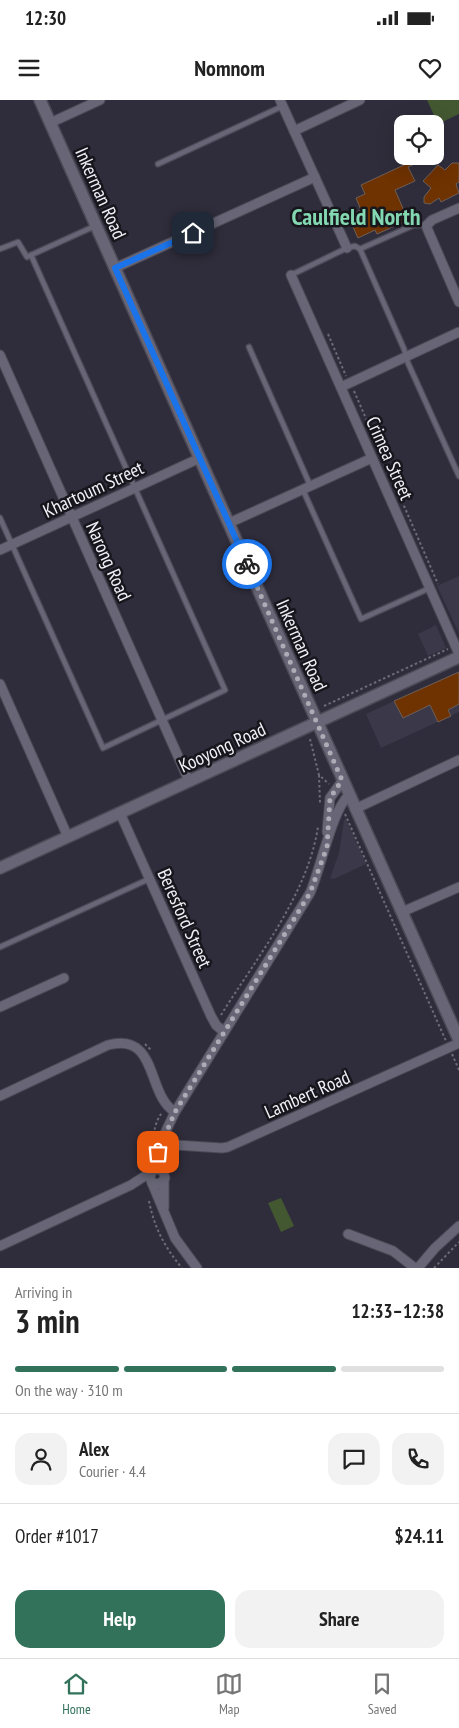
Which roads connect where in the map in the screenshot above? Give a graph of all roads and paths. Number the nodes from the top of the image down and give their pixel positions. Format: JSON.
{"nodes":[{"id":1,"x":40,"y":100,"type":"edge"},
{"id":2,"x":100,"y":100,"type":"edge"},
{"id":3,"x":360,"y":100,"type":"edge"},
{"id":4,"x":282,"y":103,"type":"edge"},
{"id":5,"x":50,"y":123,"type":"junction"},
{"id":6,"x":294,"y":131,"type":"junction"},
{"id":7,"x":158,"y":164,"type":"dead end"},
{"id":8,"x":315,"y":177,"type":"junction"},
{"id":9,"x":459,"y":208,"type":"edge"},
{"id":10,"x":96,"y":225,"type":"junction"},
{"id":11,"x":427,"y":225,"type":"junction"},
{"id":12,"x":347,"y":248,"type":"junction"},
{"id":13,"x":0,"y":249,"type":"edge"},
{"id":14,"x":360,"y":249,"type":"junction"},
{"id":15,"x":31,"y":255,"type":"junction"},
{"id":16,"x":115,"y":268,"type":"junction"},
{"id":17,"x":291,"y":275,"type":"joint"},
{"id":18,"x":459,"y":302,"type":"edge"},
{"id":19,"x":326,"y":331,"type":"dead end"},
{"id":20,"x":459,"y":332,"type":"edge"},
{"id":21,"x":249,"y":347,"type":"dead end"},
{"id":22,"x":0,"y":355,"type":"edge"},
{"id":23,"x":406,"y":356,"type":"junction"},
{"id":24,"x":345,"y":384,"type":"junction"},
{"id":25,"x":200,"y":458,"type":"junction"},
{"id":26,"x":372,"y":458,"type":"junction"},
{"id":27,"x":459,"y":476,"type":"edge"},
{"id":28,"x":135,"y":487,"type":"junction"},
{"id":29,"x":306,"y":487,"type":"junction"},
{"id":30,"x":72,"y":517,"type":"junction"},
{"id":31,"x":0,"y":518,"type":"edge"},
{"id":32,"x":229,"y":523,"type":"junction"},
{"id":33,"x":12,"y":544,"type":"junction"},
{"id":34,"x":0,"y":550,"type":"edge"},
{"id":35,"x":435,"y":587,"type":"junction"},
{"id":36,"x":458,"y":652,"type":"edge"},
{"id":37,"x":0,"y":684,"type":"edge"},
{"id":38,"x":4,"y":703,"type":"edge"},
{"id":39,"x":324,"y":706,"type":"dead end"},
{"id":40,"x":161,"y":720,"type":"junction"},
{"id":41,"x":317,"y":722,"type":"junction"},
{"id":42,"x":310,"y":740,"type":"dead end"},
{"id":43,"x":459,"y":760,"type":"edge"},
{"id":44,"x":319,"y":775,"type":"junction"},
{"id":45,"x":342,"y":780,"type":"junction"},
{"id":46,"x":189,"y":781,"type":"junction"},
{"id":47,"x":334,"y":791,"type":"junction"},
{"id":48,"x":345,"y":799,"type":"junction"},
{"id":49,"x":320,"y":808,"type":"dead end"},
{"id":50,"x":355,"y":808,"type":"junction"},
{"id":51,"x":120,"y":813,"type":"junction"},
{"id":52,"x":318,"y":826,"type":"dead end"},
{"id":53,"x":68,"y":837,"type":"junction"},
{"id":54,"x":327,"y":847,"type":"junction"},
{"id":55,"x":0,"y":868,"type":"edge"},
{"id":56,"x":150,"y":879,"type":"junction"},
{"id":57,"x":459,"y":886,"type":"edge"},
{"id":58,"x":402,"y":912,"type":"junction"},
{"id":59,"x":0,"y":947,"type":"edge"},
{"id":60,"x":64,"y":978,"type":"dead end"},
{"id":61,"x":0,"y":1007,"type":"edge"},
{"id":62,"x":216,"y":1025,"type":"junction"},
{"id":63,"x":224,"y":1032,"type":"junction"},
{"id":64,"x":458,"y":1037,"type":"edge"},
{"id":65,"x":141,"y":1041,"type":"dead end"},
{"id":66,"x":449,"y":1048,"type":"junction"},
{"id":67,"x":154,"y":1055,"type":"dead end"},
{"id":68,"x":459,"y":1070,"type":"edge"},
{"id":69,"x":0,"y":1096,"type":"edge"},
{"id":70,"x":166,"y":1104,"type":"junction"},
{"id":71,"x":175,"y":1112,"type":"junction"},
{"id":72,"x":163,"y":1141,"type":"junction"},
{"id":73,"x":148,"y":1154,"type":"dead end"},
{"id":74,"x":163,"y":1171,"type":"junction"},
{"id":75,"x":151,"y":1178,"type":"junction"},
{"id":76,"x":164,"y":1181,"type":"junction"},
{"id":77,"x":164,"y":1213,"type":"junction"},
{"id":78,"x":459,"y":1226,"type":"edge"},
{"id":79,"x":348,"y":1234,"type":"dead end"},
{"id":80,"x":459,"y":1242,"type":"edge"},
{"id":81,"x":0,"y":1246,"type":"edge"},
{"id":82,"x":197,"y":1267,"type":"edge"},
{"id":83,"x":182,"y":1268,"type":"edge"},
{"id":84,"x":416,"y":1268,"type":"edge"},
{"id":85,"x":434,"y":1268,"type":"edge"}],
"edges":[{"from":1,"to":5,"type":"street","name":"Inkerman Road"},
{"from":2,"to":5,"type":"street"},
{"from":3,"to":6,"type":"street"},
{"from":4,"to":6,"type":"street"},
{"from":4,"to":7,"type":"lane"},
{"from":5,"to":10,"type":"street","name":"Inkerman Road"},
{"from":6,"to":8,"type":"street"},
{"from":8,"to":12,"type":"street"},
{"from":8,"to":16,"type":"street"},
{"from":9,"to":11,"type":"street"},
{"from":10,"to":15,"type":"lane"},
{"from":10,"to":16,"type":"street","name":"Inkerman Road"},
{"from":11,"to":14,"type":"lane"},
{"from":11,"to":18,"type":"street"},
{"from":12,"to":14,"type":"lane"},
{"from":12,"to":17,"type":"lane"},
{"from":13,"to":15,"type":"lane"},
{"from":14,"to":23,"type":"lane"},
{"from":15,"to":28,"type":"lane"},
{"from":16,"to":25,"type":"street","name":"Inkerman Road"},
{"from":17,"to":24,"type":"street","name":"Crimea Street"},
{"from":19,"to":24,"type":"path"},
{"from":20,"to":23,"type":"street"},
{"from":21,"to":29,"type":"lane"},
{"from":22,"to":30,"type":"street","name":"Narong Road"},
{"from":23,"to":24,"type":"street"},
{"from":23,"to":27,"type":"lane"},
{"from":24,"to":26,"type":"street","name":"Crimea Street"},
{"from":24,"to":35,"type":"path"},
{"from":25,"to":28,"type":"street","name":"Khartoum Street"},
{"from":25,"to":32,"type":"street","name":"Inkerman Road"},
{"from":26,"to":29,"type":"street"},
{"from":26,"to":35,"type":"street","name":"Crimea Street"},
{"from":28,"to":30,"type":"street","name":"Khartoum Street"},
{"from":28,"to":40,"type":"lane"},
{"from":29,"to":32,"type":"street"},
{"from":29,"to":35,"type":"lane"},
{"from":30,"to":33,"type":"street","name":"Khartoum Street"},
{"from":30,"to":40,"type":"street","name":"Narong Road"},
{"from":31,"to":33,"type":"lane"},
{"from":32,"to":41,"type":"street","name":"Inkerman Road"},
{"from":33,"to":34,"type":"street","name":"Khartoum Street"},
{"from":33,"to":40,"type":"lane"},
{"from":35,"to":36,"type":"street","name":"Crimea Street"},
{"from":36,"to":39,"type":"path"},
{"from":36,"to":41,"type":"street","name":"Kooyong Road"},
{"from":37,"to":38,"type":"street"},
{"from":38,"to":53,"type":"street"},
{"from":40,"to":46,"type":"street","name":"Narong Road"},
{"from":41,"to":45,"type":"street","name":"Inkerman Road"},
{"from":41,"to":46,"type":"street","name":"Kooyong Road"},
{"from":42,"to":44,"type":"path"},
{"from":43,"to":50,"type":"street"},
{"from":44,"to":47,"type":"path"},
{"from":44,"to":49,"type":"path"},
{"from":45,"to":47,"type":"street"},
{"from":45,"to":48,"type":"street","name":"Inkerman Road"},
{"from":46,"to":51,"type":"street","name":"Kooyong Road"},
{"from":47,"to":54,"type":"street"},
{"from":48,"to":50,"type":"street","name":"Inkerman Road"},
{"from":48,"to":54,"type":"street"},
{"from":48,"to":66,"type":"path"},
{"from":50,"to":58,"type":"street","name":"Inkerman Road"},
{"from":51,"to":53,"type":"street","name":"Kooyong Road"},
{"from":51,"to":56,"type":"street","name":"Beresford Street"},
{"from":52,"to":62,"type":"path"},
{"from":53,"to":55,"type":"street","name":"Kooyong Road"},
{"from":54,"to":63,"type":"street"},
{"from":56,"to":59,"type":"lane"},
{"from":56,"to":62,"type":"street","name":"Beresford Street"},
{"from":57,"to":58,"type":"street"},
{"from":58,"to":64,"type":"street","name":"Inkerman Road"},
{"from":60,"to":61,"type":"street"},
{"from":62,"to":63,"type":"street","name":"Beresford Street"},
{"from":63,"to":71,"type":"street"},
{"from":64,"to":66,"type":"street","name":"Lambert Road"},
{"from":65,"to":67,"type":"path"},
{"from":66,"to":68,"type":"path"},
{"from":66,"to":72,"type":"street","name":"Lambert Road"},
{"from":69,"to":70,"type":"street"},
{"from":70,"to":71,"type":"street"},
{"from":70,"to":73,"type":"path"},
{"from":71,"to":72,"type":"street"},
{"from":72,"to":74,"type":"street"},
{"from":72,"to":75,"type":"street"},
{"from":74,"to":75,"type":"street"},
{"from":74,"to":76,"type":"street"},
{"from":75,"to":76,"type":"street"},
{"from":75,"to":77,"type":"street"},
{"from":75,"to":81,"type":"street"},
{"from":75,"to":83,"type":"path"},
{"from":76,"to":77,"type":"street"},
{"from":77,"to":82,"type":"street"},
{"from":78,"to":84,"type":"street"},
{"from":79,"to":84,"type":"street"},
{"from":80,"to":85,"type":"path"}]}
